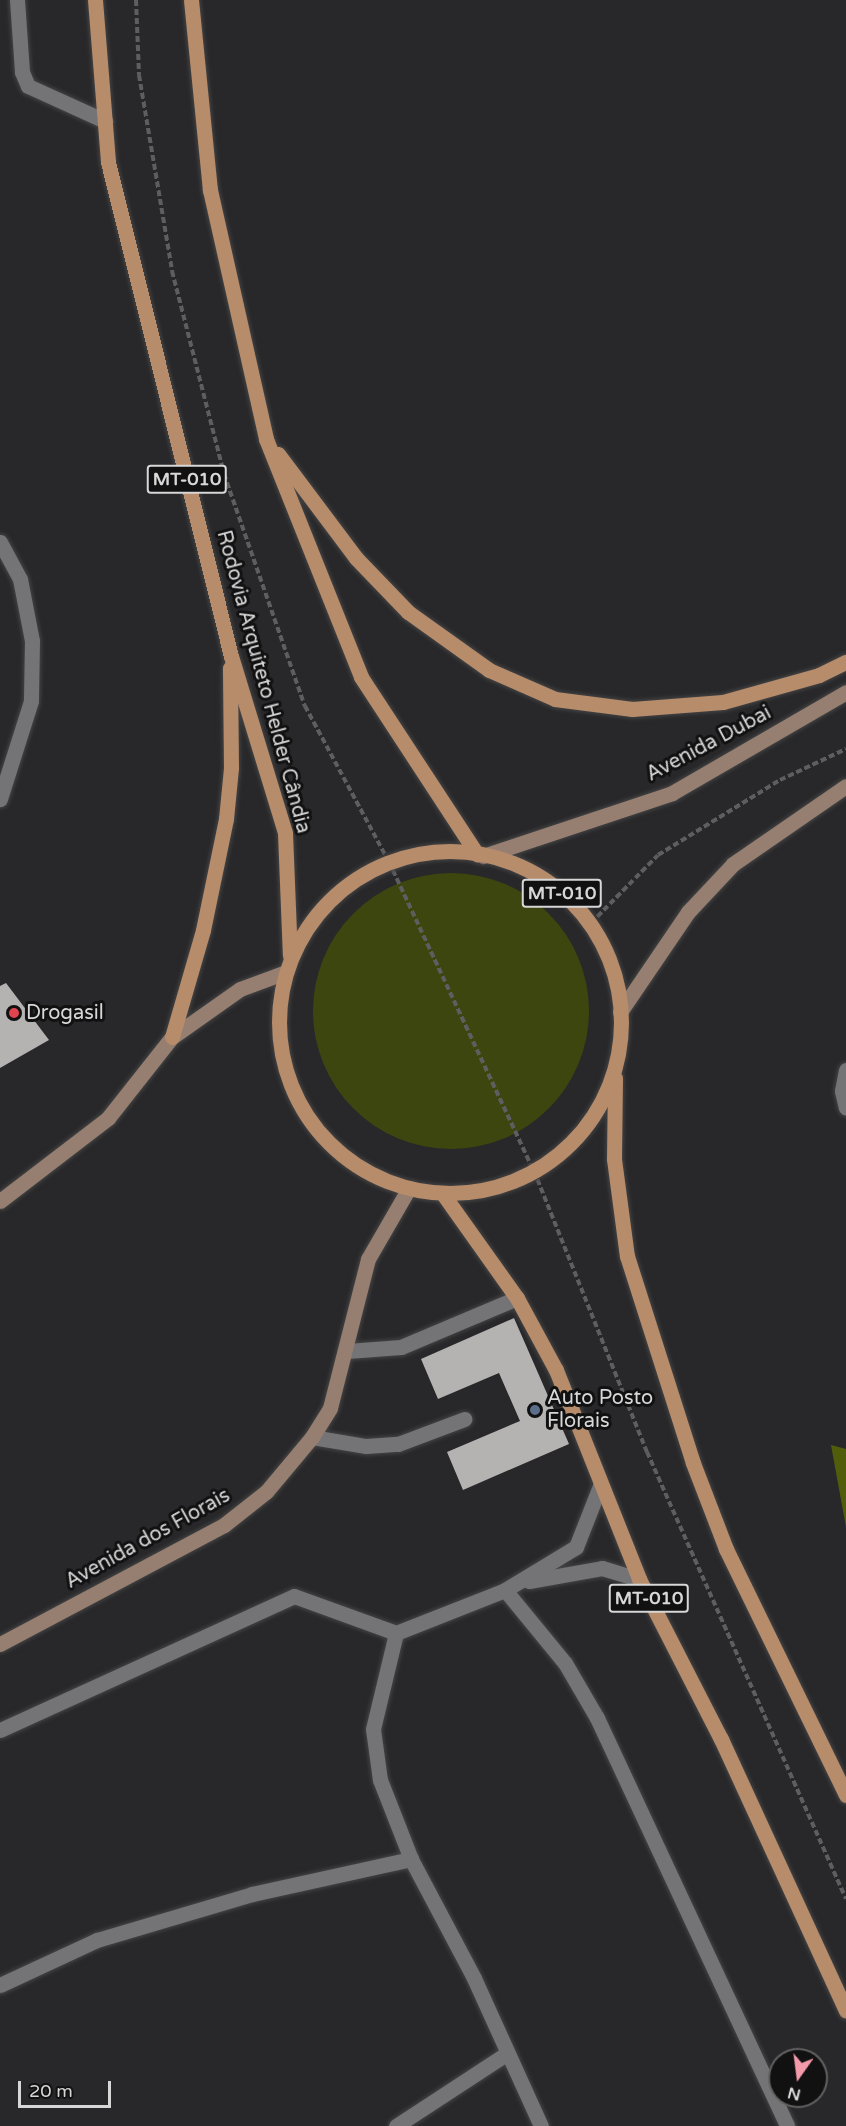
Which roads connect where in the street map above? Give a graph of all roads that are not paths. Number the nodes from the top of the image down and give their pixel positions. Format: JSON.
{"nodes":[{"id":1,"x":17,"y":0,"type":"edge"},
{"id":2,"x":95,"y":0,"type":"edge"},
{"id":3,"x":191,"y":0,"type":"edge"},
{"id":4,"x":105,"y":121,"type":"junction"},
{"id":5,"x":266,"y":439,"type":"junction"},
{"id":6,"x":0,"y":542,"type":"edge"},
{"id":7,"x":231,"y":656,"type":"junction"},
{"id":8,"x":846,"y":662,"type":"edge"},
{"id":9,"x":846,"y":692,"type":"edge"},
{"id":10,"x":846,"y":786,"type":"edge"},
{"id":11,"x":0,"y":799,"type":"edge"},
{"id":12,"x":480,"y":855,"type":"junction"},
{"id":13,"x":290,"y":955,"type":"junction"},
{"id":14,"x":286,"y":972,"type":"junction"},
{"id":15,"x":620,"y":1012,"type":"junction"},
{"id":16,"x":172,"y":1037,"type":"junction"},
{"id":17,"x":846,"y":1070,"type":"edge"},
{"id":18,"x":615,"y":1074,"type":"junction"},
{"id":19,"x":846,"y":1108,"type":"edge"},
{"id":20,"x":409,"y":1188,"type":"junction"},
{"id":21,"x":443,"y":1194,"type":"junction"},
{"id":22,"x":0,"y":1201,"type":"edge"},
{"id":23,"x":517,"y":1298,"type":"junction"},
{"id":24,"x":346,"y":1351,"type":"junction"},
{"id":25,"x":464,"y":1419,"type":"dead end"},
{"id":26,"x":312,"y":1437,"type":"junction"},
{"id":27,"x":600,"y":1486,"type":"junction"},
{"id":28,"x":639,"y":1579,"type":"junction"},
{"id":29,"x":520,"y":1583,"type":"junction"},
{"id":30,"x":505,"y":1590,"type":"junction"},
{"id":31,"x":396,"y":1633,"type":"junction"},
{"id":32,"x":0,"y":1644,"type":"edge"},
{"id":33,"x":0,"y":1730,"type":"edge"},
{"id":34,"x":846,"y":1795,"type":"edge"},
{"id":35,"x":411,"y":1859,"type":"junction"},
{"id":36,"x":0,"y":1985,"type":"edge"},
{"id":37,"x":846,"y":2011,"type":"edge"},
{"id":38,"x":506,"y":2054,"type":"junction"},
{"id":39,"x":396,"y":2126,"type":"edge"},
{"id":40,"x":541,"y":2126,"type":"edge"},
{"id":41,"x":787,"y":2126,"type":"edge"}],
"edges":[{"from":1,"to":4,"type":"street"},
{"from":2,"to":4,"type":"main road","name":"Rodovia Arquiteto Helder Cândia","number":"MT-010"},
{"from":3,"to":5,"type":"main road"},
{"from":4,"to":7,"type":"main road","name":"Rodovia Arquiteto Helder Cândia","number":"MT-010"},
{"from":5,"to":8,"type":"main road"},
{"from":5,"to":12,"type":"main road"},
{"from":6,"to":11,"type":"street"},
{"from":7,"to":13,"type":"main road","name":"Rodovia Arquiteto Helder Cândia","number":"MT-010"},
{"from":7,"to":16,"type":"main road"},
{"from":9,"to":12,"type":"street","name":"Avenida Dubai"},
{"from":10,"to":15,"type":"street"},
{"from":12,"to":13,"type":"main road","number":"MT-010"},
{"from":12,"to":15,"type":"main road","number":"MT-010"},
{"from":13,"to":14,"type":"main road","number":"MT-010"},
{"from":14,"to":16,"type":"street"},
{"from":14,"to":20,"type":"main road","number":"MT-010"},
{"from":15,"to":18,"type":"main road","number":"MT-010"},
{"from":16,"to":22,"type":"street"},
{"from":17,"to":19,"type":"street"},
{"from":18,"to":21,"type":"main road","number":"MT-010"},
{"from":18,"to":34,"type":"main road","number":"MT-010"},
{"from":20,"to":21,"type":"main road","number":"MT-010"},
{"from":20,"to":24,"type":"street","name":"Avenida dos Florais"},
{"from":21,"to":23,"type":"main road","number":"MT-010"},
{"from":23,"to":24,"type":"street"},
{"from":23,"to":27,"type":"main road","number":"MT-010"},
{"from":24,"to":26,"type":"street","name":"Avenida dos Florais"},
{"from":25,"to":26,"type":"street"},
{"from":26,"to":32,"type":"street","name":"Avenida dos Florais"},
{"from":27,"to":28,"type":"main road","number":"MT-010"},
{"from":27,"to":29,"type":"street"},
{"from":28,"to":29,"type":"street"},
{"from":28,"to":37,"type":"main road","number":"MT-010"},
{"from":29,"to":30,"type":"street"},
{"from":30,"to":31,"type":"street"},
{"from":30,"to":41,"type":"street"},
{"from":31,"to":33,"type":"street"},
{"from":31,"to":35,"type":"street"},
{"from":35,"to":36,"type":"street"},
{"from":35,"to":38,"type":"street"},
{"from":38,"to":39,"type":"street"},
{"from":38,"to":40,"type":"street"}]}
